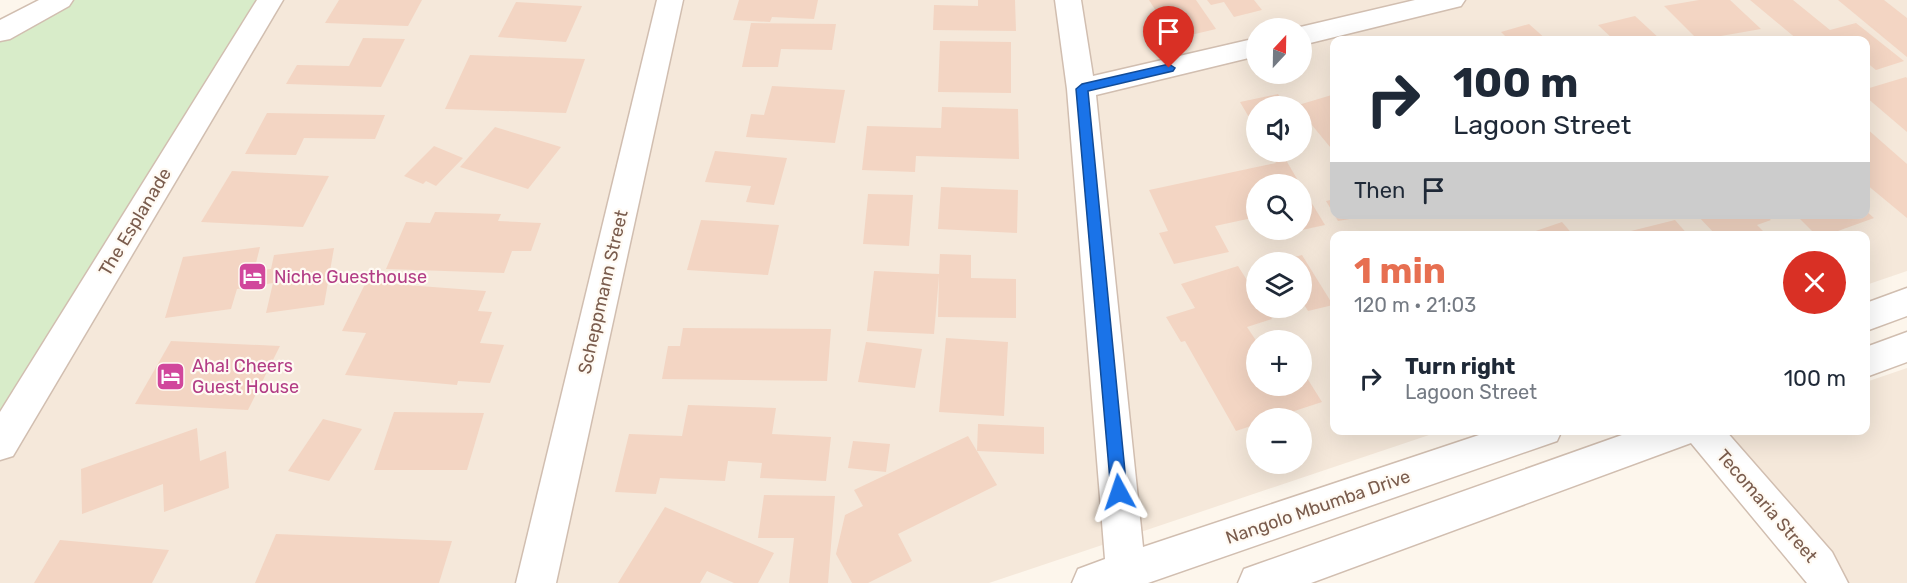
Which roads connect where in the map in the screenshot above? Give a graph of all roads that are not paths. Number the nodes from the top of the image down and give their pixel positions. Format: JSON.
{"nodes":[{"id":1,"x":60,"y":0,"type":"edge"},
{"id":2,"x":270,"y":0,"type":"edge"},
{"id":3,"x":670,"y":0,"type":"edge"},
{"id":4,"x":1068,"y":0,"type":"edge"},
{"id":5,"x":1452,"y":0,"type":"edge"},
{"id":6,"x":0,"y":32,"type":"edge"},
{"id":7,"x":1312,"y":34,"type":"edge"},
{"id":8,"x":1246,"y":50,"type":"edge"},
{"id":9,"x":1082,"y":89,"type":"junction"},
{"id":10,"x":1907,"y":302,"type":"edge"},
{"id":11,"x":1870,"y":316,"type":"edge"},
{"id":12,"x":1907,"y":347,"type":"edge"},
{"id":13,"x":1870,"y":361,"type":"edge"},
{"id":14,"x":1530,"y":435,"type":"edge"},
{"id":15,"x":1669,"y":435,"type":"edge"},
{"id":16,"x":1706,"y":435,"type":"edge"},
{"id":17,"x":0,"y":444,"type":"edge"},
{"id":18,"x":1115,"y":580,"type":"edge"},
{"id":19,"x":536,"y":583,"type":"edge"},
{"id":20,"x":1258,"y":583,"type":"edge"},
{"id":21,"x":1828,"y":583,"type":"edge"}],
"edges":[{"from":1,"to":6,"type":"street"},
{"from":2,"to":17,"type":"street","name":"The Esplanade"},
{"from":3,"to":19,"type":"street","name":"Scheppmann Street"},
{"from":4,"to":9,"type":"street"},
{"from":5,"to":7,"type":"street"},
{"from":8,"to":9,"type":"street"},
{"from":9,"to":18,"type":"street"},
{"from":10,"to":11,"type":"street"},
{"from":12,"to":13,"type":"street"},
{"from":14,"to":18,"type":"street","name":"Nangolo Mbumba Drive"},
{"from":15,"to":20,"type":"street"},
{"from":16,"to":21,"type":"street","name":"Tecomaria Street"}]}
